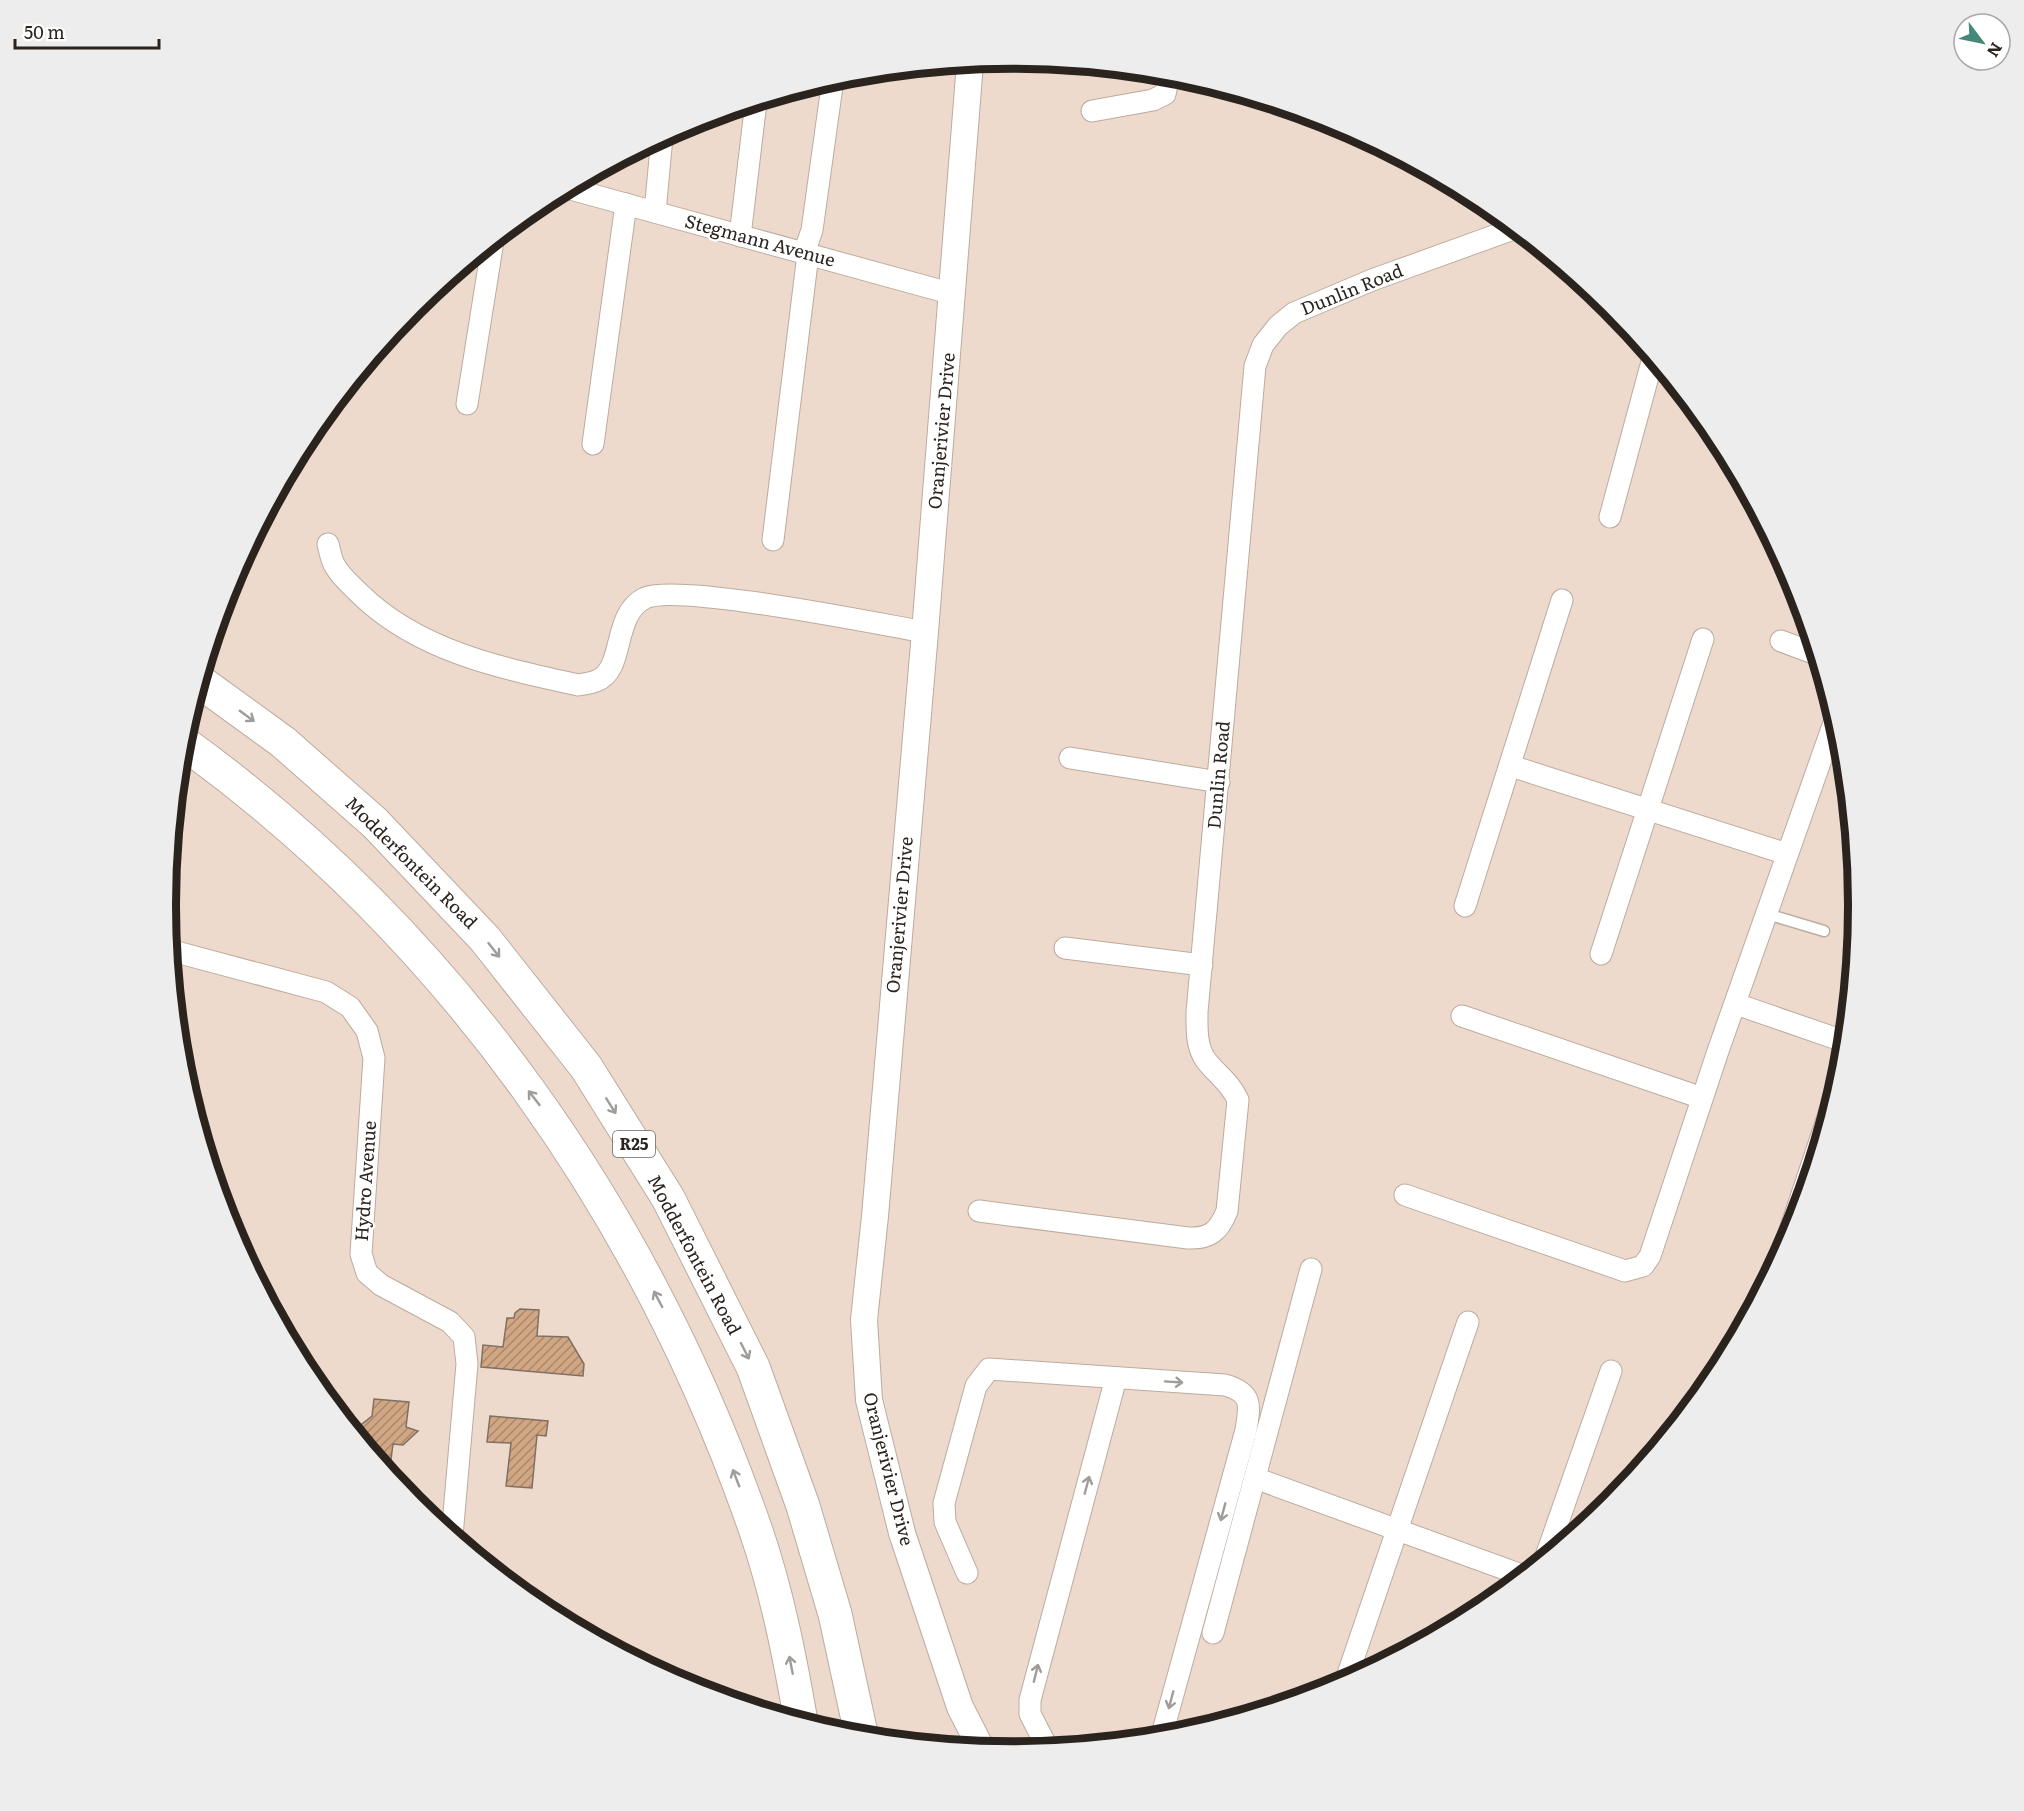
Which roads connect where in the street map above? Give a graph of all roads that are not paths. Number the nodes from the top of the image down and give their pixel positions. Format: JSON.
{"nodes":[{"id":1,"x":969,"y":71,"type":"edge"},
{"id":2,"x":1167,"y":84,"type":"edge"},
{"id":3,"x":831,"y":89,"type":"edge"},
{"id":4,"x":755,"y":110,"type":"edge"},
{"id":5,"x":1092,"y":111,"type":"dead end"},
{"id":6,"x":661,"y":147,"type":"edge"},
{"id":7,"x":578,"y":191,"type":"edge"},
{"id":8,"x":626,"y":204,"type":"junction"},
{"id":9,"x":655,"y":212,"type":"junction"},
{"id":10,"x":1506,"y":231,"type":"edge"},
{"id":11,"x":740,"y":236,"type":"junction"},
{"id":12,"x":491,"y":252,"type":"edge"},
{"id":13,"x":806,"y":254,"type":"junction"},
{"id":14,"x":953,"y":294,"type":"junction"},
{"id":15,"x":1651,"y":366,"type":"edge"},
{"id":16,"x":467,"y":404,"type":"dead end"},
{"id":17,"x":593,"y":444,"type":"dead end"},
{"id":18,"x":1610,"y":517,"type":"dead end"},
{"id":19,"x":773,"y":540,"type":"dead end"},
{"id":20,"x":328,"y":544,"type":"dead end"},
{"id":21,"x":1562,"y":600,"type":"dead end"},
{"id":22,"x":925,"y":632,"type":"junction"},
{"id":23,"x":1703,"y":639,"type":"dead end"},
{"id":24,"x":1781,"y":641,"type":"dead end"},
{"id":25,"x":1808,"y":651,"type":"edge"},
{"id":26,"x":205,"y":685,"type":"edge"},
{"id":27,"x":1830,"y":734,"type":"edge"},
{"id":28,"x":191,"y":748,"type":"edge"},
{"id":29,"x":1070,"y":758,"type":"dead end"},
{"id":30,"x":1511,"y":766,"type":"junction"},
{"id":31,"x":1219,"y":782,"type":"junction"},
{"id":32,"x":1649,"y":810,"type":"junction"},
{"id":33,"x":1787,"y":854,"type":"junction"},
{"id":34,"x":1465,"y":906,"type":"dead end"},
{"id":35,"x":1767,"y":914,"type":"junction"},
{"id":36,"x":1824,"y":931,"type":"dead end"},
{"id":37,"x":1065,"y":948,"type":"dead end"},
{"id":38,"x":177,"y":952,"type":"edge"},
{"id":39,"x":1601,"y":954,"type":"dead end"},
{"id":40,"x":1202,"y":965,"type":"junction"},
{"id":41,"x":1736,"y":1004,"type":"junction"},
{"id":42,"x":1462,"y":1016,"type":"dead end"},
{"id":43,"x":1837,"y":1039,"type":"edge"},
{"id":44,"x":1702,"y":1098,"type":"junction"},
{"id":45,"x":1405,"y":1195,"type":"dead end"},
{"id":46,"x":979,"y":1211,"type":"dead end"},
{"id":47,"x":1311,"y":1269,"type":"dead end"},
{"id":48,"x":1468,"y":1322,"type":"dead end"},
{"id":49,"x":1611,"y":1371,"type":"dead end"},
{"id":50,"x":1116,"y":1378,"type":"junction"},
{"id":51,"x":1255,"y":1478,"type":"junction"},
{"id":52,"x":453,"y":1527,"type":"edge"},
{"id":53,"x":1398,"y":1532,"type":"junction"},
{"id":54,"x":1550,"y":1546,"type":"edge"},
{"id":55,"x":967,"y":1573,"type":"dead end"},
{"id":56,"x":1515,"y":1573,"type":"edge"},
{"id":57,"x":1213,"y":1633,"type":"dead end"},
{"id":58,"x":1349,"y":1670,"type":"edge"},
{"id":59,"x":800,"y":1714,"type":"edge"},
{"id":60,"x":860,"y":1728,"type":"edge"},
{"id":61,"x":1164,"y":1728,"type":"edge"},
{"id":62,"x":977,"y":1741,"type":"edge"},
{"id":63,"x":1044,"y":1741,"type":"edge"}],
"edges":[{"from":1,"to":14,"type":"street","name":"Oranjerivier Drive"},
{"from":2,"to":5,"type":"street"},
{"from":3,"to":13,"type":"street"},
{"from":4,"to":11,"type":"street"},
{"from":6,"to":9,"type":"street"},
{"from":7,"to":8,"type":"street","name":"Stegmann Avenue"},
{"from":8,"to":9,"type":"street","name":"Stegmann Avenue"},
{"from":8,"to":17,"type":"street"},
{"from":9,"to":11,"type":"street","name":"Stegmann Avenue"},
{"from":10,"to":31,"type":"street","name":"Dunlin Road"},
{"from":11,"to":13,"type":"street","name":"Stegmann Avenue"},
{"from":12,"to":16,"type":"street"},
{"from":13,"to":14,"type":"street","name":"Stegmann Avenue"},
{"from":13,"to":19,"type":"street"},
{"from":14,"to":22,"type":"street","name":"Oranjerivier Drive"},
{"from":15,"to":18,"type":"street"},
{"from":20,"to":22,"type":"street"},
{"from":21,"to":30,"type":"street"},
{"from":22,"to":62,"type":"street","name":"Oranjerivier Drive"},
{"from":23,"to":32,"type":"street"},
{"from":24,"to":25,"type":"street"},
{"from":26,"to":60,"type":"main road","name":"Modderfontein Road","number":"R25","one_way":true},
{"from":27,"to":33,"type":"street"},
{"from":59,"to":28,"type":"main road","one_way":true},
{"from":29,"to":31,"type":"street"},
{"from":30,"to":32,"type":"street"},
{"from":30,"to":34,"type":"street"},
{"from":31,"to":40,"type":"street","name":"Dunlin Road"},
{"from":32,"to":33,"type":"street"},
{"from":32,"to":39,"type":"street"},
{"from":33,"to":35,"type":"street"},
{"from":35,"to":36,"type":"lane"},
{"from":35,"to":41,"type":"street"},
{"from":37,"to":40,"type":"street"},
{"from":38,"to":52,"type":"street","name":"Hydro Avenue"},
{"from":40,"to":46,"type":"street","name":"Dunlin Road"},
{"from":41,"to":43,"type":"street"},
{"from":41,"to":44,"type":"street"},
{"from":42,"to":44,"type":"street"},
{"from":44,"to":45,"type":"street"},
{"from":47,"to":51,"type":"street"},
{"from":48,"to":53,"type":"street"},
{"from":49,"to":54,"type":"street"},
{"from":50,"to":55,"type":"street"},
{"from":50,"to":61,"type":"street","one_way":true},
{"from":63,"to":50,"type":"street","one_way":true},
{"from":51,"to":53,"type":"street"},
{"from":51,"to":57,"type":"street"},
{"from":53,"to":56,"type":"street"},
{"from":53,"to":58,"type":"street"}]}
